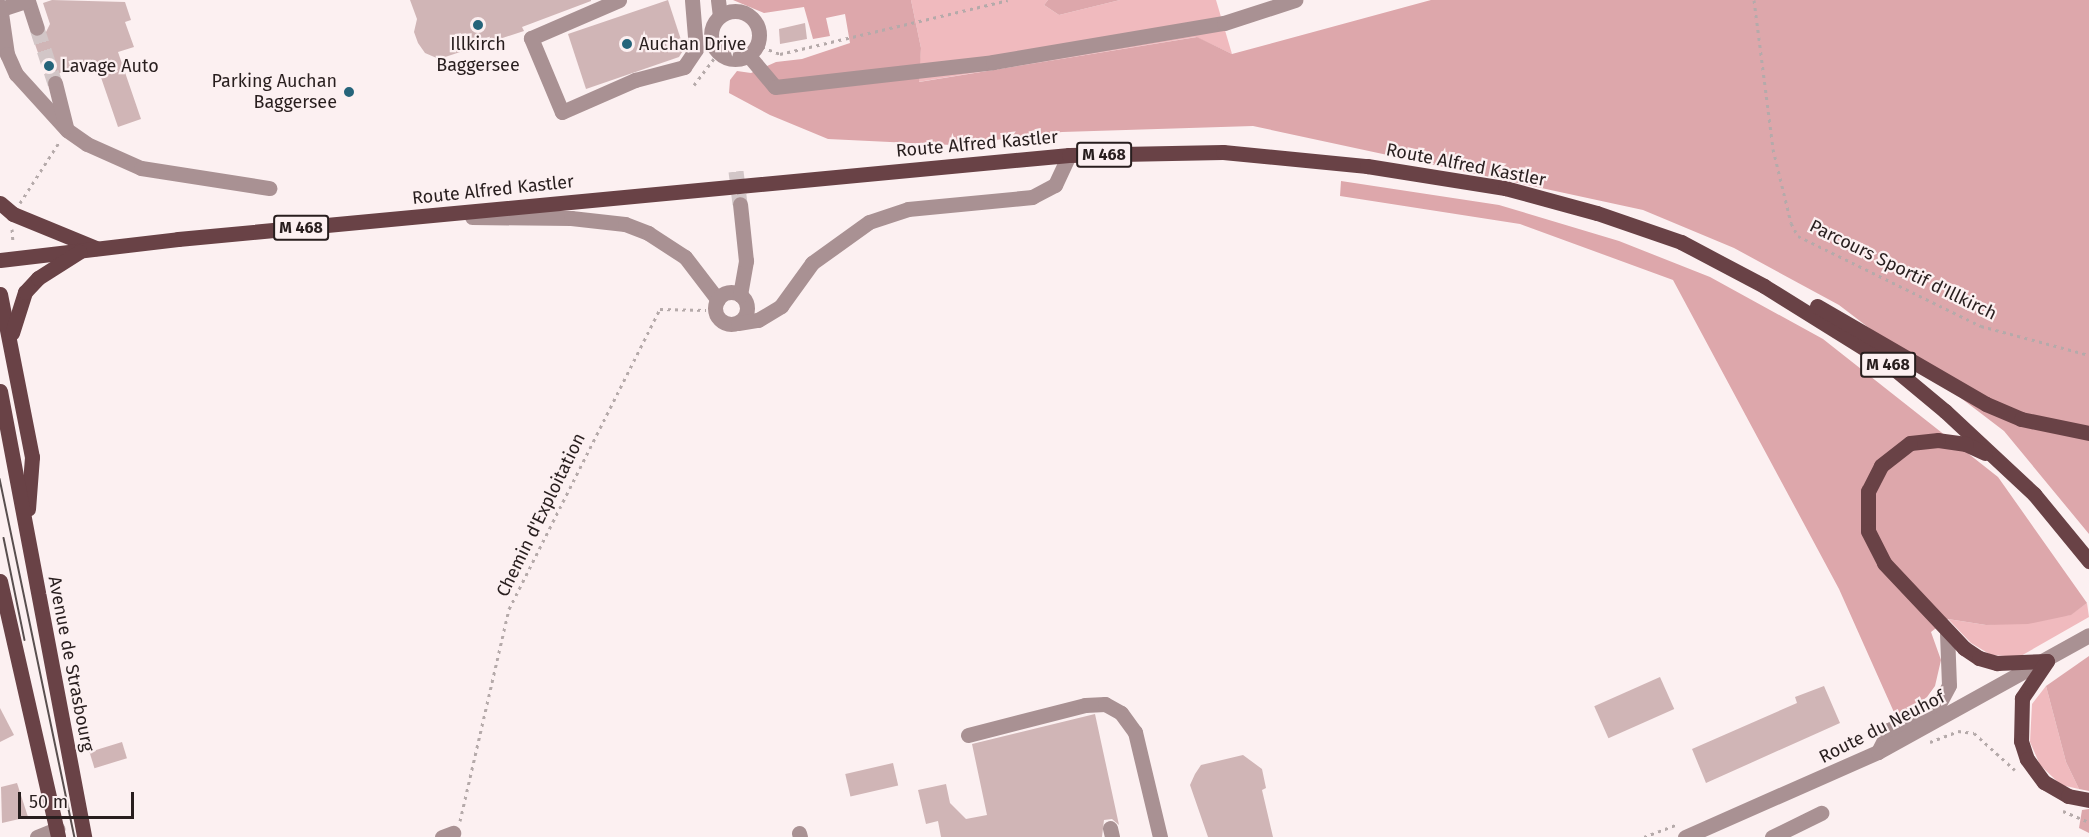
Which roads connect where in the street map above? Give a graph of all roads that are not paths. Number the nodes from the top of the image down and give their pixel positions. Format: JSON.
{"nodes":[{"id":1,"x":28,"y":0,"type":"edge"},
{"id":2,"x":619,"y":0,"type":"edge"},
{"id":3,"x":692,"y":0,"type":"edge"},
{"id":4,"x":718,"y":0,"type":"edge"},
{"id":5,"x":1295,"y":0,"type":"edge"},
{"id":6,"x":0,"y":8,"type":"edge"},
{"id":7,"x":720,"y":16,"type":"junction"},
{"id":8,"x":37,"y":28,"type":"tunnel mouth"},
{"id":9,"x":754,"y":50,"type":"junction"},
{"id":10,"x":55,"y":83,"type":"tunnel mouth"},
{"id":11,"x":67,"y":130,"type":"junction"},
{"id":12,"x":1069,"y":155,"type":"junction"},
{"id":13,"x":269,"y":188,"type":"dead end"},
{"id":14,"x":0,"y":204,"type":"edge"},
{"id":15,"x":740,"y":204,"type":"tunnel mouth"},
{"id":16,"x":424,"y":216,"type":"junction"},
{"id":17,"x":88,"y":249,"type":"junction"},
{"id":18,"x":0,"y":260,"type":"edge"},
{"id":19,"x":1764,"y":286,"type":"junction"},
{"id":20,"x":0,"y":294,"type":"edge"},
{"id":21,"x":740,"y":295,"type":"junction"},
{"id":22,"x":717,"y":306,"type":"junction"},
{"id":23,"x":738,"y":323,"type":"junction"},
{"id":24,"x":11,"y":345,"type":"junction"},
{"id":25,"x":0,"y":391,"type":"edge"},
{"id":26,"x":2089,"y":433,"type":"edge"},
{"id":27,"x":2000,"y":460,"type":"junction"},
{"id":28,"x":27,"y":533,"type":"junction"},
{"id":29,"x":2089,"y":561,"type":"edge"},
{"id":30,"x":0,"y":581,"type":"edge"},
{"id":31,"x":1947,"y":633,"type":"junction"},
{"id":32,"x":2089,"y":635,"type":"edge"},
{"id":33,"x":2047,"y":662,"type":"junction"},
{"id":34,"x":968,"y":735,"type":"dead end"},
{"id":35,"x":1878,"y":752,"type":"junction"},
{"id":36,"x":2089,"y":800,"type":"edge"},
{"id":37,"x":1821,"y":813,"type":"dead end"},
{"id":38,"x":58,"y":833,"type":"edge"},
{"id":39,"x":37,"y":837,"type":"edge"},
{"id":40,"x":84,"y":837,"type":"edge"},
{"id":41,"x":1160,"y":837,"type":"edge"},
{"id":42,"x":1685,"y":837,"type":"edge"},
{"id":43,"x":1772,"y":837,"type":"edge"}],
"edges":[{"from":1,"to":6,"type":"street"},
{"from":1,"to":8,"type":"street"},
{"from":2,"to":3,"type":"street"},
{"from":4,"to":7,"type":"street"},
{"from":5,"to":9,"type":"street"},
{"from":6,"to":11,"type":"street"},
{"from":7,"to":9,"type":"street"},
{"from":7,"to":9,"type":"street"},
{"from":10,"to":11,"type":"street"},
{"from":11,"to":13,"type":"street"},
{"from":12,"to":16,"type":"main road","name":"Route Alfred Kastler","number":"M 468"},
{"from":12,"to":19,"type":"main road","name":"Route Alfred Kastler","number":"M 468"},
{"from":12,"to":23,"type":"street"},
{"from":14,"to":17,"type":"main road"},
{"from":15,"to":21,"type":"street"},
{"from":16,"to":17,"type":"main road","name":"Route Alfred Kastler","number":"M 468"},
{"from":16,"to":22,"type":"street"},
{"from":17,"to":18,"type":"main road","name":"Route Alfred Kastler","number":"M 468"},
{"from":17,"to":24,"type":"main road"},
{"from":19,"to":26,"type":"main road"},
{"from":19,"to":27,"type":"main road","name":"Route Alfred Kastler","number":"M 468"},
{"from":20,"to":24,"type":"main road","name":"Avenue de Strasbourg"},
{"from":21,"to":22,"type":"street"},
{"from":21,"to":23,"type":"street"},
{"from":22,"to":23,"type":"street"},
{"from":24,"to":28,"type":"main road","name":"Avenue de Strasbourg"},
{"from":25,"to":28,"type":"main road","name":"Avenue de Strasbourg"},
{"from":27,"to":29,"type":"main road","name":"Route Alfred Kastler","number":"M 468"},
{"from":27,"to":31,"type":"main road"},
{"from":28,"to":40,"type":"main road","name":"Avenue de Strasbourg"},
{"from":30,"to":38,"type":"main road"},
{"from":31,"to":33,"type":"main road"},
{"from":31,"to":35,"type":"street"},
{"from":32,"to":33,"type":"street","name":"Route du Neuhof"},
{"from":33,"to":35,"type":"street","name":"Route du Neuhof"},
{"from":33,"to":36,"type":"main road"},
{"from":34,"to":41,"type":"street"},
{"from":35,"to":42,"type":"street","name":"Route du Neuhof"},
{"from":37,"to":43,"type":"street"},
{"from":38,"to":39,"type":"street"}]}
